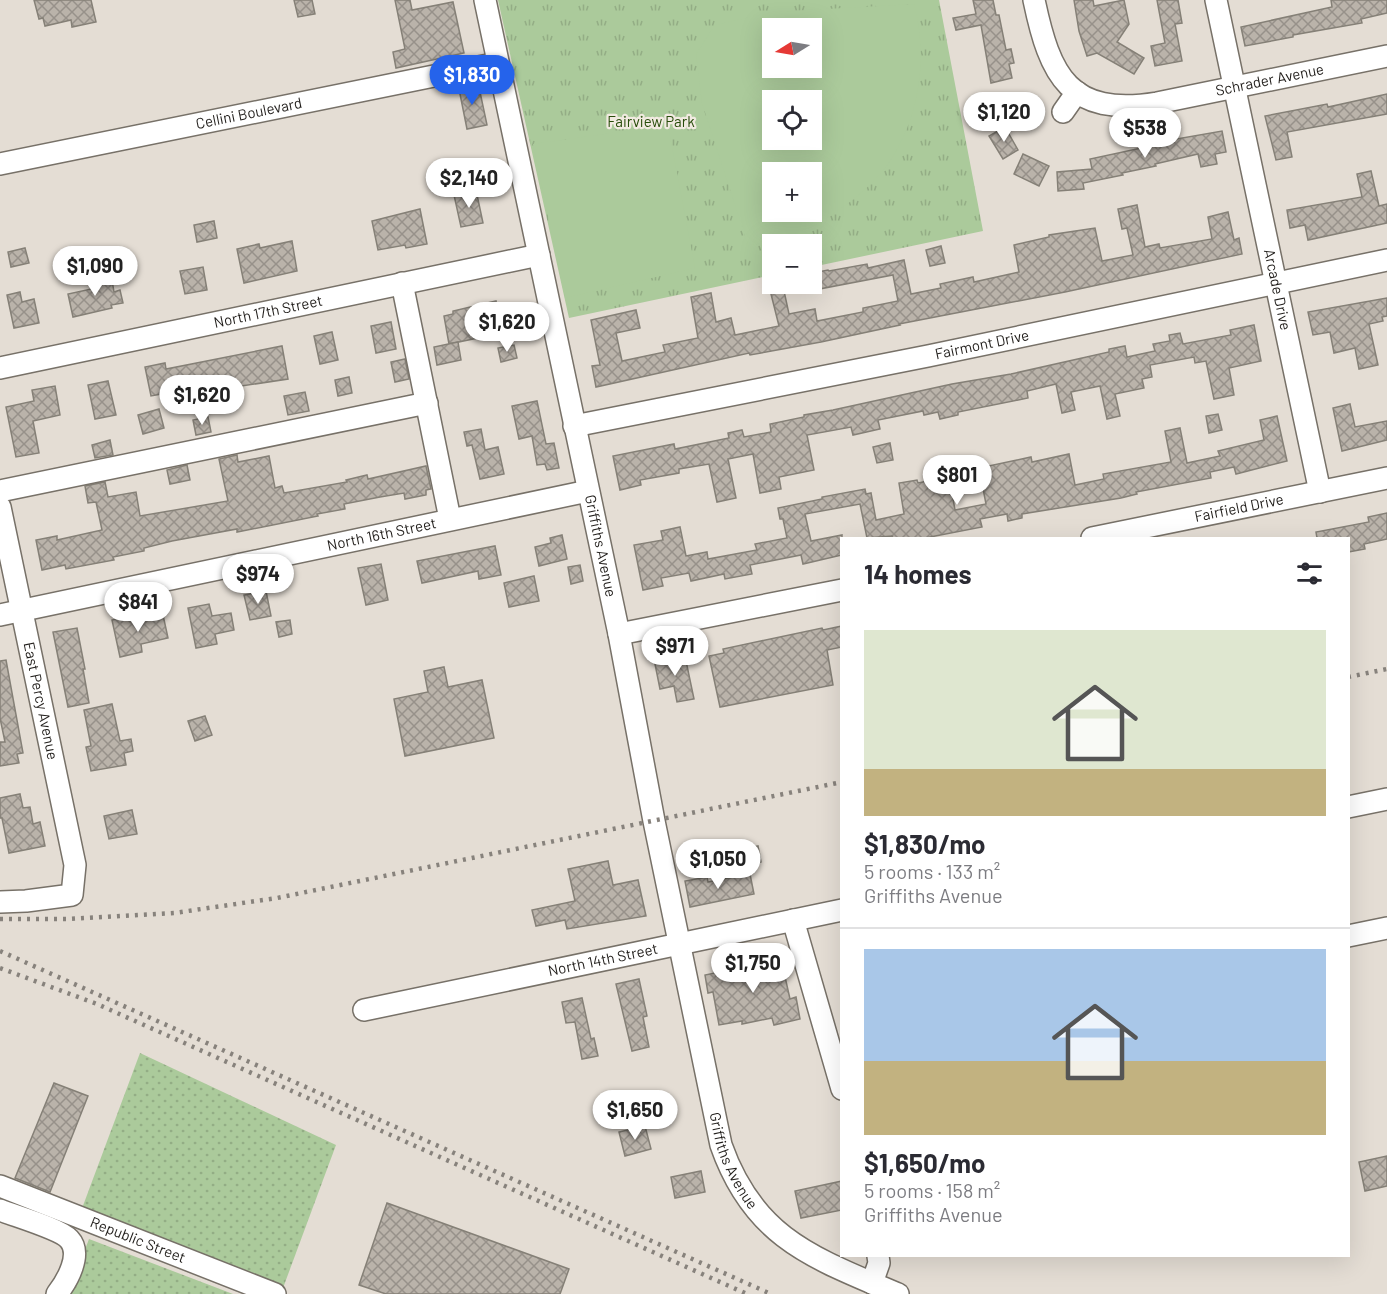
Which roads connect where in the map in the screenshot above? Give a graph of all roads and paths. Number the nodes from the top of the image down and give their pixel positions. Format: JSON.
{"nodes":[{"id":1,"x":485,"y":0,"type":"edge"},
{"id":2,"x":1034,"y":0,"type":"edge"},
{"id":3,"x":1216,"y":0,"type":"edge"},
{"id":4,"x":1387,"y":56,"type":"edge"},
{"id":5,"x":498,"y":63,"type":"junction"},
{"id":6,"x":1235,"y":86,"type":"junction"},
{"id":7,"x":1077,"y":92,"type":"junction"},
{"id":8,"x":1063,"y":112,"type":"dead end"},
{"id":9,"x":0,"y":164,"type":"edge"},
{"id":10,"x":539,"y":255,"type":"junction"},
{"id":11,"x":1387,"y":260,"type":"edge"},
{"id":12,"x":402,"y":283,"type":"junction"},
{"id":13,"x":1275,"y":284,"type":"junction"},
{"id":14,"x":0,"y":368,"type":"edge"},
{"id":15,"x":427,"y":403,"type":"junction"},
{"id":16,"x":574,"y":426,"type":"junction"},
{"id":17,"x":1387,"y":478,"type":"edge"},
{"id":18,"x":0,"y":491,"type":"edge"},
{"id":19,"x":588,"y":491,"type":"junction"},
{"id":20,"x":1320,"y":492,"type":"junction"},
{"id":21,"x":0,"y":507,"type":"edge"},
{"id":22,"x":450,"y":519,"type":"junction"},
{"id":23,"x":1097,"y":537,"type":"edge"},
{"id":24,"x":840,"y":590,"type":"edge"},
{"id":25,"x":22,"y":609,"type":"junction"},
{"id":26,"x":0,"y":615,"type":"edge"},
{"id":27,"x":619,"y":634,"type":"junction"},
{"id":28,"x":1387,"y":799,"type":"edge"},
{"id":29,"x":1350,"y":807,"type":"edge"},
{"id":30,"x":0,"y":902,"type":"edge"},
{"id":31,"x":840,"y":910,"type":"edge"},
{"id":32,"x":793,"y":920,"type":"junction"},
{"id":33,"x":1387,"y":928,"type":"edge"},
{"id":34,"x":1350,"y":936,"type":"edge"},
{"id":35,"x":679,"y":943,"type":"junction"},
{"id":36,"x":364,"y":1010,"type":"dead end"},
{"id":37,"x":835,"y":1043,"type":"edge"},
{"id":38,"x":840,"y":1076,"type":"edge"},
{"id":39,"x":0,"y":1186,"type":"edge"},
{"id":40,"x":0,"y":1210,"type":"edge"},
{"id":41,"x":878,"y":1257,"type":"edge"},
{"id":42,"x":872,"y":1283,"type":"junction"},
{"id":43,"x":57,"y":1294,"type":"edge"},
{"id":44,"x":275,"y":1294,"type":"edge"},
{"id":45,"x":898,"y":1294,"type":"edge"}],
"edges":[{"from":1,"to":5,"type":"street","name":"Griffiths Avenue"},
{"from":2,"to":7,"type":"street","name":"Schrader Avenue"},
{"from":3,"to":6,"type":"street","name":"Arcade Drive"},
{"from":4,"to":6,"type":"street","name":"Schrader Avenue"},
{"from":5,"to":9,"type":"street","name":"Cellini Boulevard"},
{"from":5,"to":10,"type":"street","name":"Griffiths Avenue"},
{"from":6,"to":7,"type":"street","name":"Schrader Avenue"},
{"from":6,"to":13,"type":"street","name":"Arcade Drive"},
{"from":7,"to":8,"type":"street"},
{"from":10,"to":12,"type":"street","name":"North 17th Street"},
{"from":10,"to":16,"type":"street","name":"Griffiths Avenue"},
{"from":11,"to":13,"type":"street","name":"Fairmont Drive"},
{"from":12,"to":14,"type":"street","name":"North 17th Street"},
{"from":12,"to":15,"type":"street"},
{"from":13,"to":16,"type":"street","name":"Fairmont Drive"},
{"from":13,"to":20,"type":"street","name":"Arcade Drive"},
{"from":15,"to":18,"type":"street"},
{"from":15,"to":22,"type":"street"},
{"from":16,"to":19,"type":"street","name":"Griffiths Avenue"},
{"from":17,"to":20,"type":"street","name":"Fairfield Drive"},
{"from":19,"to":22,"type":"street","name":"North 16th Street"},
{"from":19,"to":27,"type":"street","name":"Griffiths Avenue"},
{"from":20,"to":23,"type":"street","name":"Fairfield Drive"},
{"from":21,"to":25,"type":"street","name":"East Percy Avenue"},
{"from":22,"to":25,"type":"street","name":"North 16th Street"},
{"from":24,"to":27,"type":"street"},
{"from":25,"to":26,"type":"street","name":"North 16th Street"},
{"from":25,"to":30,"type":"street","name":"East Percy Avenue"},
{"from":27,"to":35,"type":"street","name":"Griffiths Avenue"},
{"from":28,"to":29,"type":"street"},
{"from":31,"to":32,"type":"street","name":"North 14th Street"},
{"from":32,"to":35,"type":"street","name":"North 14th Street"},
{"from":32,"to":37,"type":"street"},
{"from":33,"to":34,"type":"street"},
{"from":35,"to":36,"type":"street","name":"North 14th Street"},
{"from":35,"to":42,"type":"street","name":"Griffiths Avenue"},
{"from":37,"to":38,"type":"street"},
{"from":39,"to":44,"type":"street","name":"Republic Street"},
{"from":40,"to":43,"type":"street"},
{"from":41,"to":42,"type":"street"},
{"from":42,"to":45,"type":"street","name":"Griffiths Avenue"}]}
